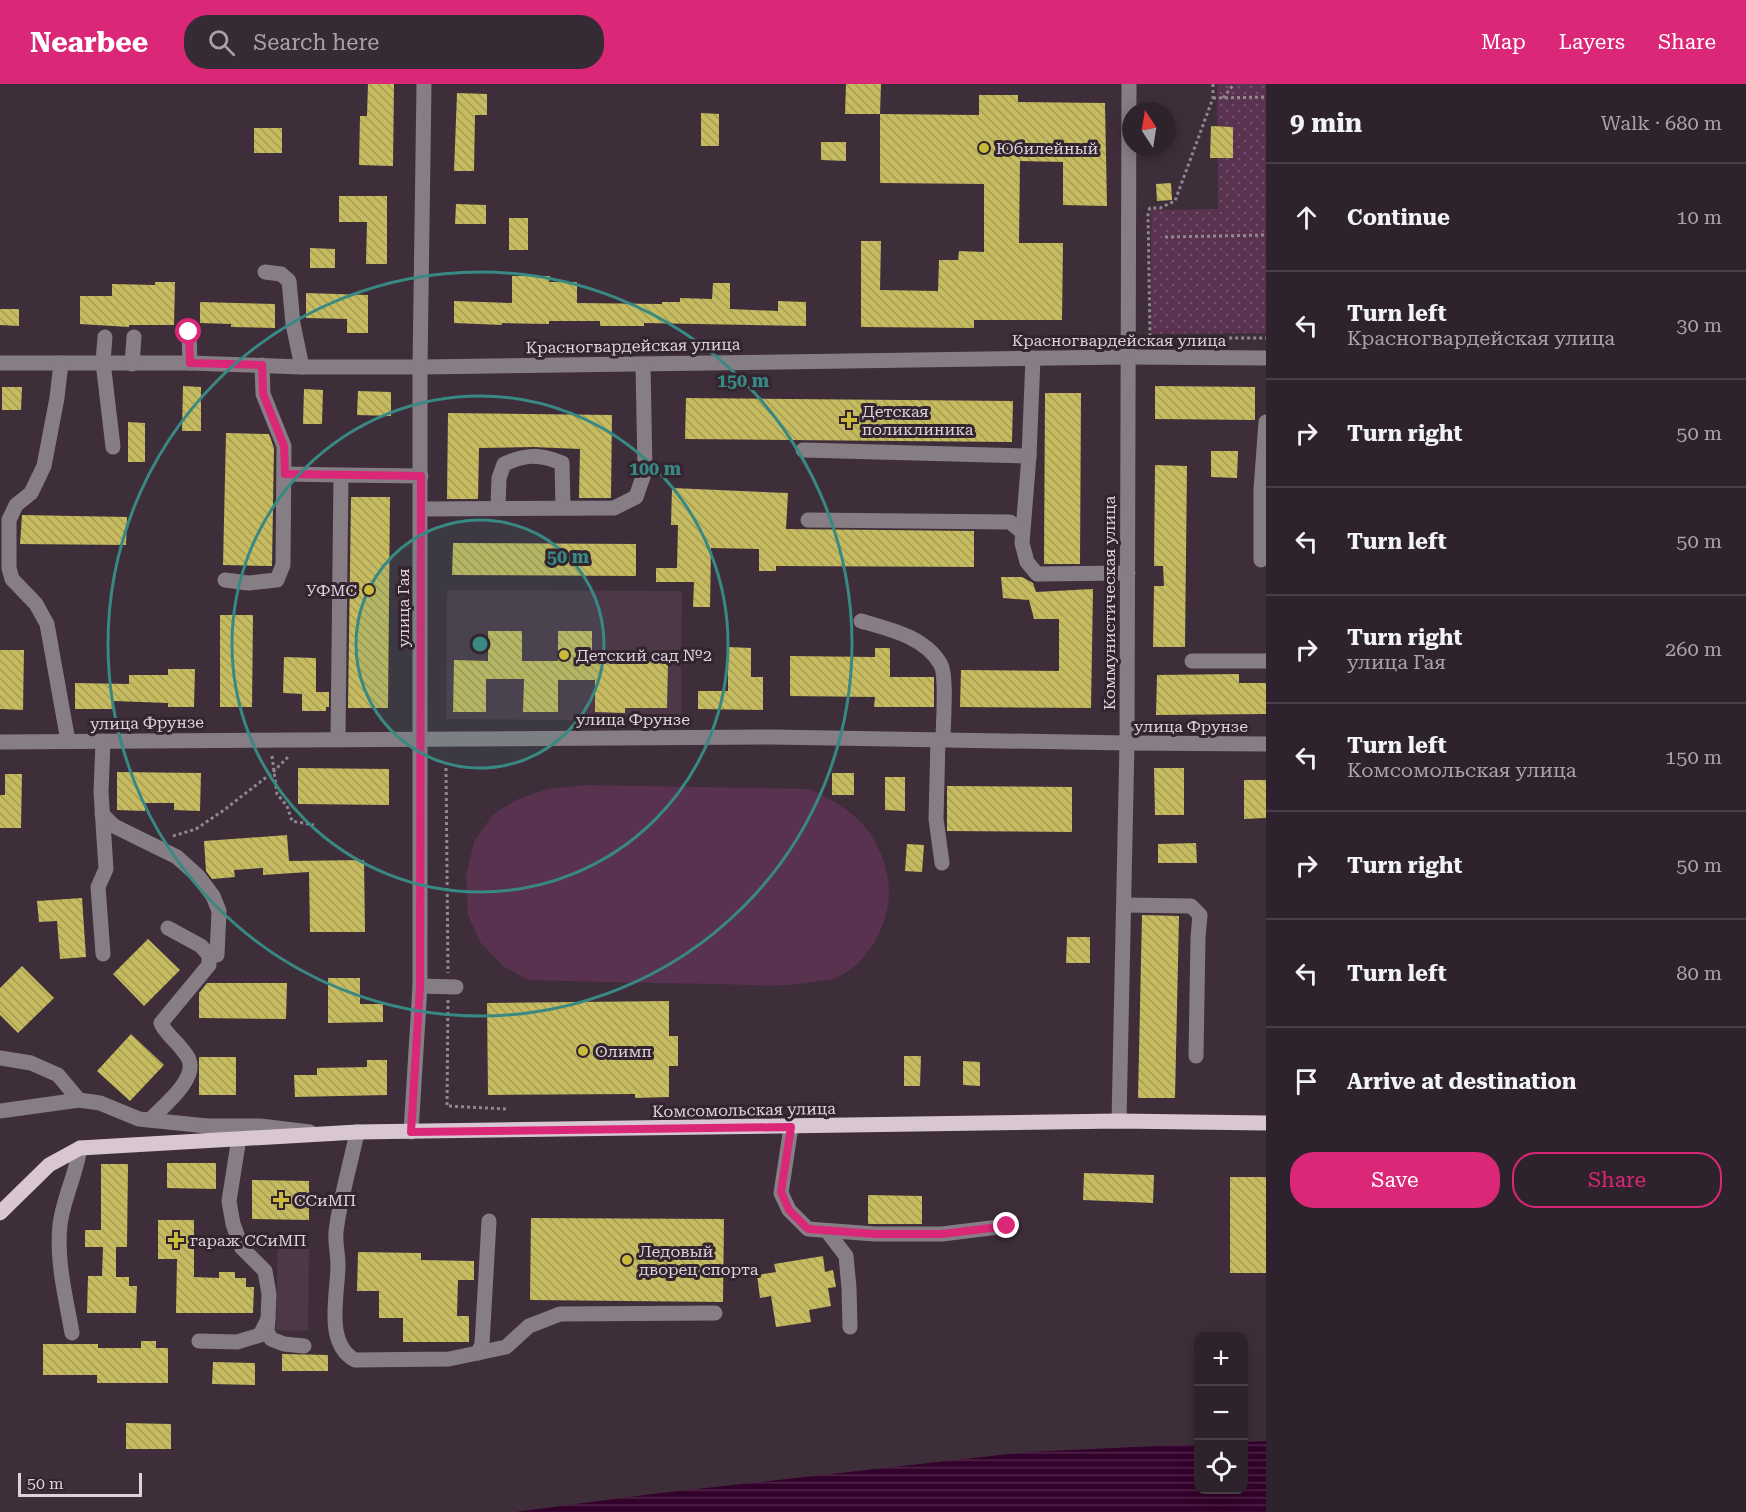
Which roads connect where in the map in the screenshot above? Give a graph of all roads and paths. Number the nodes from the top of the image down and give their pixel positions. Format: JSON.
{"nodes":[{"id":1,"x":424,"y":84,"type":"edge"},
{"id":2,"x":1129,"y":84,"type":"edge"},
{"id":3,"x":1213,"y":84,"type":"edge"},
{"id":4,"x":1234,"y":84,"type":"edge"},
{"id":5,"x":1266,"y":97,"type":"edge"},
{"id":6,"x":1223,"y":98,"type":"junction"},
{"id":7,"x":1213,"y":99,"type":"junction"},
{"id":8,"x":1266,"y":235,"type":"edge"},
{"id":9,"x":1165,"y":237,"type":"dead end"},
{"id":10,"x":265,"y":272,"type":"dead end"},
{"id":11,"x":189,"y":332,"type":"dead end"},
{"id":12,"x":105,"y":337,"type":"dead end"},
{"id":13,"x":134,"y":337,"type":"dead end"},
{"id":14,"x":1266,"y":338,"type":"edge"},
{"id":15,"x":1128,"y":357,"type":"junction"},
{"id":16,"x":1033,"y":358,"type":"junction"},
{"id":17,"x":1266,"y":358,"type":"edge"},
{"id":18,"x":103,"y":362,"type":"junction"},
{"id":19,"x":0,"y":363,"type":"edge"},
{"id":20,"x":61,"y":363,"type":"junction"},
{"id":21,"x":190,"y":363,"type":"junction"},
{"id":22,"x":132,"y":364,"type":"junction"},
{"id":23,"x":643,"y":364,"type":"junction"},
{"id":24,"x":262,"y":365,"type":"junction"},
{"id":25,"x":302,"y":367,"type":"junction"},
{"id":26,"x":420,"y":367,"type":"junction"},
{"id":27,"x":1266,"y":422,"type":"edge"},
{"id":28,"x":113,"y":447,"type":"dead end"},
{"id":29,"x":802,"y":450,"type":"dead end"},
{"id":30,"x":1029,"y":456,"type":"junction"},
{"id":31,"x":285,"y":474,"type":"junction"},
{"id":32,"x":341,"y":475,"type":"junction"},
{"id":33,"x":421,"y":476,"type":"junction"},
{"id":34,"x":563,"y":507,"type":"junction"},
{"id":35,"x":498,"y":508,"type":"junction"},
{"id":36,"x":421,"y":509,"type":"junction"},
{"id":37,"x":807,"y":520,"type":"dead end"},
{"id":38,"x":1022,"y":532,"type":"junction"},
{"id":39,"x":1261,"y":560,"type":"dead end"},
{"id":40,"x":1128,"y":573,"type":"junction"},
{"id":41,"x":225,"y":580,"type":"dead end"},
{"id":42,"x":861,"y":621,"type":"dead end"},
{"id":43,"x":1192,"y":661,"type":"dead end"},
{"id":44,"x":1266,"y":661,"type":"edge"},
{"id":45,"x":421,"y":738,"type":"junction"},
{"id":46,"x":338,"y":739,"type":"junction"},
{"id":47,"x":941,"y":740,"type":"junction"},
{"id":48,"x":68,"y":741,"type":"junction"},
{"id":49,"x":103,"y":741,"type":"junction"},
{"id":50,"x":0,"y":742,"type":"edge"},
{"id":51,"x":1127,"y":743,"type":"junction"},
{"id":52,"x":1266,"y":744,"type":"edge"},
{"id":53,"x":271,"y":749,"type":"dead end"},
{"id":54,"x":289,"y":756,"type":"dead end"},
{"id":55,"x":446,"y":768,"type":"dead end"},
{"id":56,"x":273,"y":772,"type":"junction"},
{"id":57,"x":102,"y":814,"type":"junction"},
{"id":58,"x":314,"y":825,"type":"dead end"},
{"id":59,"x":173,"y":836,"type":"dead end"},
{"id":60,"x":942,"y":863,"type":"dead end"},
{"id":61,"x":1124,"y":905,"type":"junction"},
{"id":62,"x":168,"y":928,"type":"dead end"},
{"id":63,"x":103,"y":954,"type":"dead end"},
{"id":64,"x":209,"y":955,"type":"junction"},
{"id":65,"x":420,"y":986,"type":"junction"},
{"id":66,"x":452,"y":987,"type":"junction"},
{"id":67,"x":1196,"y":1056,"type":"dead end"},
{"id":68,"x":0,"y":1058,"type":"edge"},
{"id":69,"x":80,"y":1100,"type":"junction"},
{"id":70,"x":507,"y":1109,"type":"dead end"},
{"id":71,"x":0,"y":1111,"type":"edge"},
{"id":72,"x":150,"y":1120,"type":"junction"},
{"id":73,"x":1119,"y":1122,"type":"junction"},
{"id":74,"x":1266,"y":1123,"type":"edge"},
{"id":75,"x":207,"y":1126,"type":"junction"},
{"id":76,"x":791,"y":1127,"type":"junction"},
{"id":77,"x":357,"y":1132,"type":"junction"},
{"id":78,"x":411,"y":1132,"type":"junction"},
{"id":79,"x":316,"y":1133,"type":"junction"},
{"id":80,"x":239,"y":1138,"type":"junction"},
{"id":81,"x":223,"y":1139,"type":"junction"},
{"id":82,"x":80,"y":1148,"type":"junction"},
{"id":83,"x":0,"y":1214,"type":"edge"},
{"id":84,"x":489,"y":1221,"type":"dead end"},
{"id":85,"x":1007,"y":1226,"type":"dead end"},
{"id":86,"x":827,"y":1231,"type":"junction"},
{"id":87,"x":715,"y":1313,"type":"dead end"},
{"id":88,"x":268,"y":1319,"type":"junction"},
{"id":89,"x":850,"y":1326,"type":"dead end"},
{"id":90,"x":72,"y":1333,"type":"dead end"},
{"id":91,"x":199,"y":1341,"type":"dead end"},
{"id":92,"x":304,"y":1346,"type":"dead end"},
{"id":93,"x":478,"y":1353,"type":"junction"}],
"edges":[{"from":1,"to":26,"type":"street","name":"улица Гая"},
{"from":2,"to":15,"type":"street","name":"Коммунистическая улица"},
{"from":3,"to":7,"type":"path"},
{"from":4,"to":6,"type":"path"},
{"from":5,"to":6,"type":"path"},
{"from":6,"to":7,"type":"path"},
{"from":7,"to":14,"type":"path"},
{"from":8,"to":9,"type":"path"},
{"from":10,"to":25,"type":"street"},
{"from":11,"to":21,"type":"street"},
{"from":12,"to":18,"type":"street"},
{"from":13,"to":22,"type":"street"},
{"from":15,"to":16,"type":"street","name":"Красногвардейская улица"},
{"from":15,"to":17,"type":"street","name":"Красногвардейская улица"},
{"from":15,"to":40,"type":"street","name":"Коммунистическая улица"},
{"from":16,"to":23,"type":"street","name":"Красногвардейская улица"},
{"from":16,"to":30,"type":"street"},
{"from":18,"to":20,"type":"street","name":"Красногвардейская улица"},
{"from":18,"to":22,"type":"street","name":"Красногвардейская улица"},
{"from":18,"to":28,"type":"street"},
{"from":19,"to":20,"type":"street","name":"Красногвардейская улица"},
{"from":20,"to":48,"type":"street"},
{"from":21,"to":22,"type":"street","name":"Красногвардейская улица"},
{"from":21,"to":24,"type":"street","name":"Красногвардейская улица"},
{"from":23,"to":26,"type":"street","name":"Красногвардейская улица"},
{"from":23,"to":34,"type":"street"},
{"from":24,"to":25,"type":"street","name":"Красногвардейская улица"},
{"from":24,"to":31,"type":"street"},
{"from":25,"to":26,"type":"street","name":"Красногвардейская улица"},
{"from":26,"to":33,"type":"street","name":"улица Гая"},
{"from":27,"to":39,"type":"street"},
{"from":29,"to":30,"type":"street"},
{"from":30,"to":38,"type":"street"},
{"from":31,"to":32,"type":"street"},
{"from":31,"to":41,"type":"street"},
{"from":32,"to":33,"type":"street"},
{"from":32,"to":46,"type":"street"},
{"from":33,"to":36,"type":"street","name":"улица Гая"},
{"from":34,"to":35,"type":"street"},
{"from":34,"to":35,"type":"street"},
{"from":35,"to":36,"type":"street"},
{"from":36,"to":45,"type":"street","name":"улица Гая"},
{"from":37,"to":38,"type":"street"},
{"from":38,"to":40,"type":"street"},
{"from":40,"to":51,"type":"street","name":"Коммунистическая улица"},
{"from":42,"to":47,"type":"street"},
{"from":43,"to":44,"type":"street"},
{"from":45,"to":46,"type":"street","name":"улица Фрунзе"},
{"from":45,"to":47,"type":"street","name":"улица Фрунзе"},
{"from":45,"to":65,"type":"street","name":"улица Гая"},
{"from":46,"to":49,"type":"street","name":"улица Фрунзе"},
{"from":47,"to":51,"type":"street","name":"улица Фрунзе"},
{"from":47,"to":60,"type":"street"},
{"from":48,"to":49,"type":"street","name":"улица Фрунзе"},
{"from":48,"to":50,"type":"street","name":"улица Фрунзе"},
{"from":49,"to":57,"type":"street"},
{"from":51,"to":52,"type":"street","name":"улица Фрунзе"},
{"from":51,"to":61,"type":"street","name":"Коммунистическая улица"},
{"from":53,"to":56,"type":"path"},
{"from":54,"to":56,"type":"path"},
{"from":55,"to":66,"type":"path"},
{"from":56,"to":58,"type":"path"},
{"from":56,"to":59,"type":"path"},
{"from":57,"to":63,"type":"street"},
{"from":57,"to":64,"type":"street"},
{"from":61,"to":67,"type":"street"},
{"from":61,"to":73,"type":"street","name":"Коммунистическая улица"},
{"from":62,"to":64,"type":"street"},
{"from":64,"to":72,"type":"street"},
{"from":65,"to":66,"type":"street"},
{"from":65,"to":78,"type":"street","name":"улица Гая"},
{"from":66,"to":70,"type":"path"},
{"from":68,"to":69,"type":"street"},
{"from":69,"to":71,"type":"street"},
{"from":69,"to":72,"type":"street"},
{"from":72,"to":75,"type":"street"},
{"from":73,"to":74,"type":"main road","name":"Комсомольская улица"},
{"from":73,"to":76,"type":"main road","name":"Комсомольская улица"},
{"from":75,"to":79,"type":"street"},
{"from":75,"to":81,"type":"street"},
{"from":76,"to":78,"type":"main road","name":"Комсомольская улица"},
{"from":76,"to":86,"type":"street"},
{"from":77,"to":78,"type":"main road","name":"Комсомольская улица"},
{"from":77,"to":79,"type":"main road","name":"Комсомольская улица"},
{"from":77,"to":93,"type":"street"},
{"from":79,"to":80,"type":"main road","name":"Комсомольская улица"},
{"from":80,"to":81,"type":"main road","name":"Комсомольская улица"},
{"from":80,"to":88,"type":"street"},
{"from":81,"to":82,"type":"main road","name":"Комсомольская улица"},
{"from":82,"to":83,"type":"main road"},
{"from":82,"to":90,"type":"street"},
{"from":84,"to":93,"type":"street"},
{"from":85,"to":86,"type":"street"},
{"from":86,"to":89,"type":"street"},
{"from":87,"to":93,"type":"street"},
{"from":88,"to":91,"type":"street"},
{"from":88,"to":92,"type":"street"}]}
